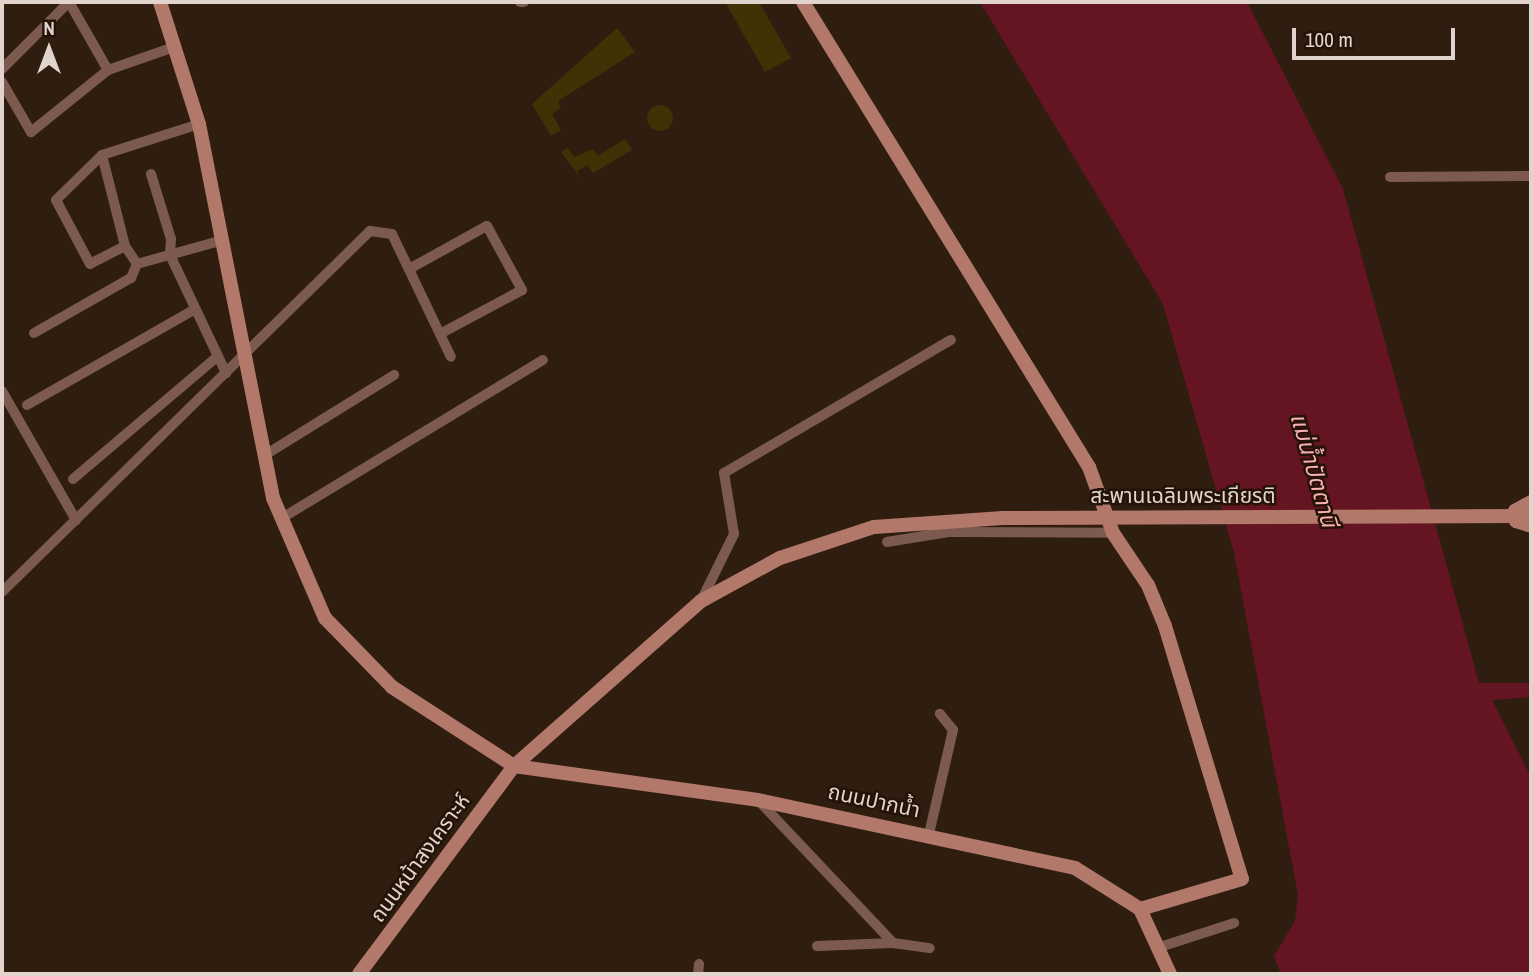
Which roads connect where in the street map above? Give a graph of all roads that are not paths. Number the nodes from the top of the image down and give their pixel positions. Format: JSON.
{"nodes":[{"id":1,"x":69,"y":2,"type":"edge"},
{"id":2,"x":160,"y":2,"type":"edge"},
{"id":3,"x":803,"y":2,"type":"edge"},
{"id":4,"x":174,"y":47,"type":"junction"},
{"id":5,"x":2,"y":69,"type":"edge"},
{"id":6,"x":107,"y":70,"type":"junction"},
{"id":7,"x":2,"y":82,"type":"edge"},
{"id":8,"x":199,"y":124,"type":"junction"},
{"id":9,"x":103,"y":155,"type":"junction"},
{"id":10,"x":151,"y":174,"type":"dead end"},
{"id":11,"x":1531,"y":176,"type":"edge"},
{"id":12,"x":1391,"y":177,"type":"dead end"},
{"id":13,"x":223,"y":240,"type":"junction"},
{"id":14,"x":125,"y":246,"type":"junction"},
{"id":15,"x":170,"y":255,"type":"junction"},
{"id":16,"x":137,"y":264,"type":"junction"},
{"id":17,"x":409,"y":269,"type":"junction"},
{"id":18,"x":192,"y":311,"type":"junction"},
{"id":19,"x":34,"y":333,"type":"dead end"},
{"id":20,"x":440,"y":334,"type":"junction"},
{"id":21,"x":951,"y":340,"type":"dead end"},
{"id":22,"x":217,"y":357,"type":"junction"},
{"id":23,"x":451,"y":357,"type":"dead end"},
{"id":24,"x":247,"y":358,"type":"junction"},
{"id":25,"x":543,"y":360,"type":"dead end"},
{"id":26,"x":226,"y":373,"type":"junction"},
{"id":27,"x":394,"y":375,"type":"dead end"},
{"id":28,"x":2,"y":391,"type":"edge"},
{"id":29,"x":27,"y":405,"type":"dead end"},
{"id":30,"x":265,"y":455,"type":"junction"},
{"id":31,"x":73,"y":479,"type":"dead end"},
{"id":32,"x":1531,"y":502,"type":"edge"},
{"id":33,"x":1531,"y":516,"type":"edge"},
{"id":34,"x":282,"y":518,"type":"junction"},
{"id":35,"x":76,"y":520,"type":"junction"},
{"id":36,"x":1531,"y":526,"type":"edge"},
{"id":37,"x":1112,"y":533,"type":"junction"},
{"id":38,"x":887,"y":542,"type":"dead end"},
{"id":39,"x":2,"y":592,"type":"edge"},
{"id":40,"x":701,"y":601,"type":"junction"},
{"id":41,"x":940,"y":714,"type":"dead end"},
{"id":42,"x":514,"y":766,"type":"junction"},
{"id":43,"x":758,"y":800,"type":"junction"},
{"id":44,"x":929,"y":834,"type":"junction"},
{"id":45,"x":1140,"y":909,"type":"junction"},
{"id":46,"x":1234,"y":923,"type":"dead end"},
{"id":47,"x":893,"y":943,"type":"junction"},
{"id":48,"x":817,"y":946,"type":"dead end"},
{"id":49,"x":1160,"y":947,"type":"junction"},
{"id":50,"x":930,"y":948,"type":"dead end"},
{"id":51,"x":359,"y":974,"type":"edge"},
{"id":52,"x":1170,"y":974,"type":"edge"}],
"edges":[{"from":1,"to":5,"type":"street"},
{"from":1,"to":6,"type":"street"},
{"from":2,"to":4,"type":"street"},
{"from":3,"to":37,"type":"street"},
{"from":4,"to":6,"type":"street"},
{"from":4,"to":8,"type":"street"},
{"from":6,"to":7,"type":"street"},
{"from":8,"to":9,"type":"street"},
{"from":8,"to":13,"type":"street"},
{"from":9,"to":14,"type":"street"},
{"from":9,"to":14,"type":"street"},
{"from":10,"to":15,"type":"street"},
{"from":11,"to":12,"type":"street"},
{"from":13,"to":15,"type":"street"},
{"from":13,"to":24,"type":"street"},
{"from":14,"to":16,"type":"street"},
{"from":15,"to":16,"type":"street"},
{"from":15,"to":18,"type":"street"},
{"from":16,"to":19,"type":"street"},
{"from":17,"to":20,"type":"street"},
{"from":17,"to":20,"type":"street"},
{"from":17,"to":24,"type":"street"},
{"from":18,"to":22,"type":"street"},
{"from":18,"to":29,"type":"street"},
{"from":20,"to":23,"type":"street"},
{"from":21,"to":40,"type":"street"},
{"from":22,"to":26,"type":"street"},
{"from":22,"to":31,"type":"street"},
{"from":24,"to":26,"type":"street"},
{"from":24,"to":30,"type":"street"},
{"from":25,"to":34,"type":"street"},
{"from":26,"to":35,"type":"street"},
{"from":27,"to":30,"type":"street"},
{"from":28,"to":35,"type":"street"},
{"from":30,"to":34,"type":"street"},
{"from":32,"to":36,"type":"street"},
{"from":33,"to":40,"type":"street","name":"สะพานเฉลิมพระเกียรติ","bridge":true},
{"from":34,"to":42,"type":"street"},
{"from":35,"to":39,"type":"street"},
{"from":37,"to":38,"type":"street"},
{"from":37,"to":45,"type":"street"},
{"from":40,"to":42,"type":"street","name":"ถนนหน้าสงเคราะห์"},
{"from":41,"to":44,"type":"street"},
{"from":42,"to":43,"type":"street","name":"ถนนปากน้ำ"},
{"from":42,"to":51,"type":"street","name":"ถนนหน้าสงเคราะห์"},
{"from":43,"to":44,"type":"street","name":"ถนนปากน้ำ"},
{"from":43,"to":47,"type":"street"},
{"from":44,"to":45,"type":"street","name":"ถนนปากน้ำ"},
{"from":45,"to":49,"type":"street"},
{"from":46,"to":49,"type":"street"},
{"from":47,"to":48,"type":"street"},
{"from":47,"to":50,"type":"street"},
{"from":49,"to":52,"type":"street"}]}
